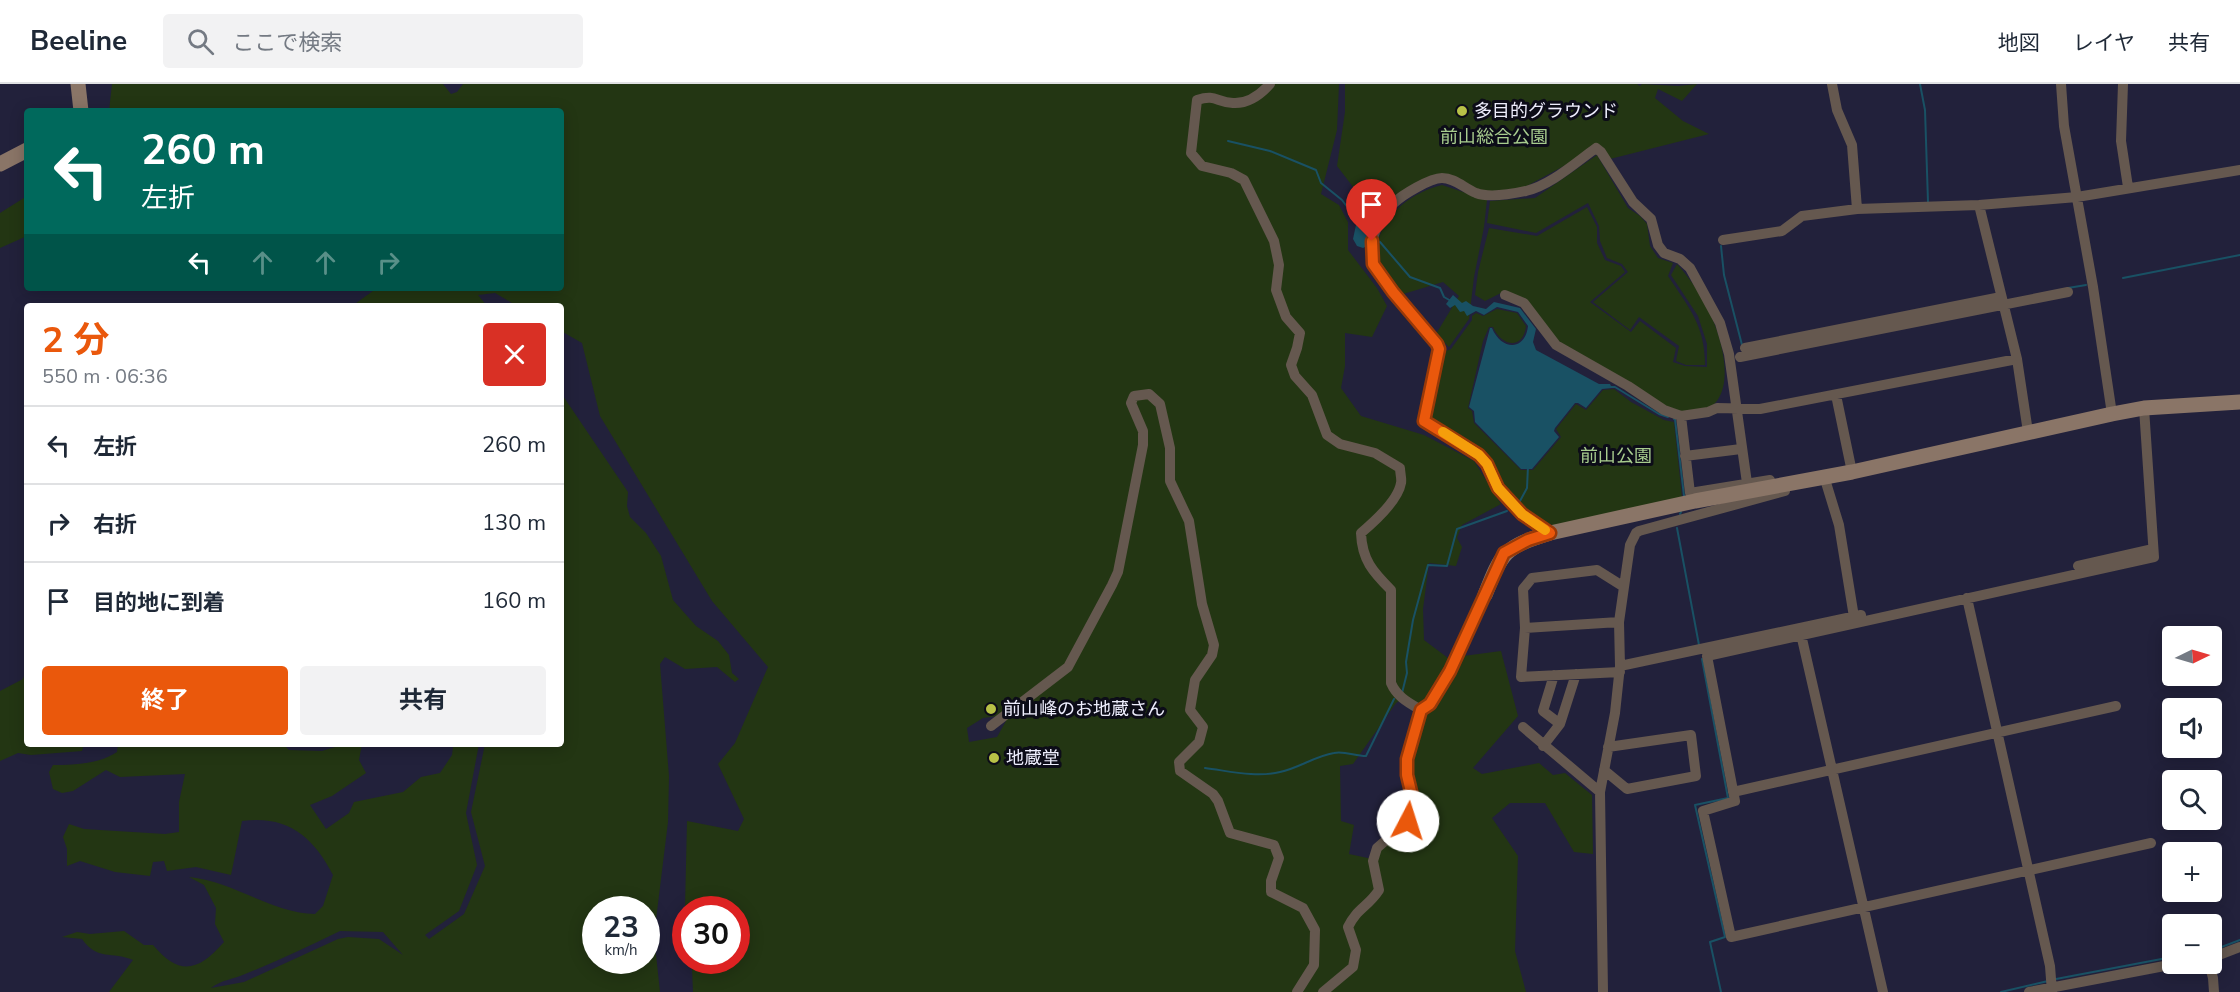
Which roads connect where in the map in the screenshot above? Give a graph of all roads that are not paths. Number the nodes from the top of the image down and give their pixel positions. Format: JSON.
{"nodes":[{"id":1,"x":78,"y":84,"type":"edge"},
{"id":2,"x":1270,"y":84,"type":"edge"},
{"id":3,"x":1833,"y":84,"type":"edge"},
{"id":4,"x":2061,"y":84,"type":"edge"},
{"id":5,"x":2123,"y":84,"type":"edge"},
{"id":6,"x":81,"y":108,"type":"edge"},
{"id":7,"x":24,"y":152,"type":"edge"},
{"id":8,"x":0,"y":164,"type":"edge"},
{"id":9,"x":2240,"y":170,"type":"edge"},
{"id":10,"x":2128,"y":187,"type":"junction"},
{"id":11,"x":2077,"y":197,"type":"junction"},
{"id":12,"x":1979,"y":205,"type":"junction"},
{"id":13,"x":1857,"y":209,"type":"junction"},
{"id":14,"x":1724,"y":240,"type":"dead end"},
{"id":15,"x":2068,"y":292,"type":"dead end"},
{"id":16,"x":1505,"y":294,"type":"dead end"},
{"id":17,"x":2002,"y":301,"type":"junction"},
{"id":18,"x":1742,"y":352,"type":"dead end"},
{"id":19,"x":2017,"y":359,"type":"junction"},
{"id":20,"x":1836,"y":395,"type":"junction"},
{"id":21,"x":2240,"y":402,"type":"edge"},
{"id":22,"x":2144,"y":408,"type":"junction"},
{"id":23,"x":1735,"y":409,"type":"junction"},
{"id":24,"x":2112,"y":414,"type":"junction"},
{"id":25,"x":1681,"y":416,"type":"junction"},
{"id":26,"x":2028,"y":432,"type":"junction"},
{"id":27,"x":1741,"y":449,"type":"junction"},
{"id":28,"x":1685,"y":456,"type":"junction"},
{"id":29,"x":1852,"y":472,"type":"junction"},
{"id":30,"x":1824,"y":476,"type":"junction"},
{"id":31,"x":1747,"y":483,"type":"junction"},
{"id":32,"x":1793,"y":484,"type":"junction"},
{"id":33,"x":1550,"y":533,"type":"junction"},
{"id":34,"x":2153,"y":549,"type":"junction"},
{"id":35,"x":1624,"y":587,"type":"junction"},
{"id":36,"x":1485,"y":596,"type":"joint"},
{"id":37,"x":1967,"y":598,"type":"junction"},
{"id":38,"x":1854,"y":617,"type":"junction"},
{"id":39,"x":1620,"y":622,"type":"junction"},
{"id":40,"x":1525,"y":628,"type":"junction"},
{"id":41,"x":1801,"y":632,"type":"junction"},
{"id":42,"x":1620,"y":669,"type":"junction"},
{"id":43,"x":1576,"y":674,"type":"junction"},
{"id":44,"x":1554,"y":675,"type":"junction"},
{"id":45,"x":2116,"y":706,"type":"dead end"},
{"id":46,"x":1421,"y":710,"type":"junction"},
{"id":47,"x":1560,"y":724,"type":"junction"},
{"id":48,"x":991,"y":726,"type":"dead end"},
{"id":49,"x":1522,"y":727,"type":"dead end"},
{"id":50,"x":1997,"y":733,"type":"junction"},
{"id":51,"x":1543,"y":746,"type":"junction"},
{"id":52,"x":1608,"y":747,"type":"junction"},
{"id":53,"x":1832,"y":769,"type":"junction"},
{"id":54,"x":1604,"y":770,"type":"junction"},
{"id":55,"x":1600,"y":792,"type":"junction"},
{"id":56,"x":1733,"y":792,"type":"junction"},
{"id":57,"x":2151,"y":843,"type":"dead end"},
{"id":58,"x":2028,"y":870,"type":"junction"},
{"id":59,"x":1864,"y":907,"type":"junction"},
{"id":60,"x":2240,"y":947,"type":"edge"},
{"id":61,"x":2222,"y":954,"type":"edge"},
{"id":62,"x":2162,"y":967,"type":"edge"},
{"id":63,"x":2212,"y":974,"type":"edge"},
{"id":64,"x":2052,"y":988,"type":"edge"},
{"id":65,"x":1297,"y":992,"type":"edge"},
{"id":66,"x":1323,"y":992,"type":"edge"},
{"id":67,"x":1604,"y":992,"type":"edge"},
{"id":68,"x":1883,"y":992,"type":"edge"},
{"id":69,"x":2029,"y":992,"type":"edge"},
{"id":70,"x":2214,"y":992,"type":"edge"}],
"edges":[{"from":1,"to":6,"type":"street"},
{"from":2,"to":46,"type":"street"},
{"from":3,"to":13,"type":"street"},
{"from":4,"to":11,"type":"street"},
{"from":5,"to":10,"type":"street"},
{"from":7,"to":8,"type":"street"},
{"from":9,"to":10,"type":"street"},
{"from":10,"to":11,"type":"street"},
{"from":11,"to":12,"type":"street"},
{"from":11,"to":24,"type":"street"},
{"from":12,"to":13,"type":"street"},
{"from":12,"to":17,"type":"street"},
{"from":13,"to":14,"type":"street"},
{"from":15,"to":17,"type":"street"},
{"from":16,"to":25,"type":"street"},
{"from":17,"to":18,"type":"street"},
{"from":17,"to":19,"type":"street"},
{"from":19,"to":20,"type":"street"},
{"from":19,"to":26,"type":"street"},
{"from":20,"to":23,"type":"street"},
{"from":20,"to":29,"type":"street"},
{"from":21,"to":22,"type":"street"},
{"from":22,"to":24,"type":"street"},
{"from":22,"to":34,"type":"street"},
{"from":23,"to":25,"type":"street"},
{"from":23,"to":27,"type":"street"},
{"from":23,"to":33,"type":"street"},
{"from":24,"to":26,"type":"street"},
{"from":25,"to":28,"type":"street"},
{"from":26,"to":29,"type":"street"},
{"from":27,"to":28,"type":"street"},
{"from":27,"to":31,"type":"street"},
{"from":28,"to":31,"type":"street"},
{"from":29,"to":30,"type":"street"},
{"from":30,"to":32,"type":"street"},
{"from":30,"to":38,"type":"street"},
{"from":31,"to":32,"type":"street"},
{"from":32,"to":33,"type":"street"},
{"from":32,"to":35,"type":"street"},
{"from":33,"to":36,"type":"street"},
{"from":34,"to":37,"type":"street"},
{"from":34,"to":38,"type":"street"},
{"from":35,"to":39,"type":"street"},
{"from":35,"to":40,"type":"street"},
{"from":36,"to":46,"type":"street"},
{"from":37,"to":41,"type":"street"},
{"from":37,"to":50,"type":"street"},
{"from":38,"to":41,"type":"street"},
{"from":39,"to":40,"type":"street"},
{"from":39,"to":42,"type":"street"},
{"from":40,"to":44,"type":"street"},
{"from":41,"to":42,"type":"street"},
{"from":41,"to":53,"type":"street"},
{"from":41,"to":56,"type":"street"},
{"from":42,"to":43,"type":"street"},
{"from":42,"to":52,"type":"street"},
{"from":43,"to":44,"type":"street"},
{"from":43,"to":47,"type":"street"},
{"from":44,"to":47,"type":"street"},
{"from":45,"to":50,"type":"street"},
{"from":46,"to":66,"type":"street"},
{"from":47,"to":51,"type":"street"},
{"from":48,"to":65,"type":"street"},
{"from":49,"to":51,"type":"street"},
{"from":50,"to":53,"type":"street"},
{"from":50,"to":58,"type":"street"},
{"from":51,"to":55,"type":"street"},
{"from":52,"to":54,"type":"street"},
{"from":52,"to":54,"type":"street"},
{"from":53,"to":56,"type":"street"},
{"from":53,"to":59,"type":"street"},
{"from":54,"to":55,"type":"street"},
{"from":55,"to":67,"type":"street"},
{"from":56,"to":59,"type":"street"},
{"from":57,"to":58,"type":"street"},
{"from":58,"to":59,"type":"street"},
{"from":58,"to":64,"type":"street"},
{"from":59,"to":68,"type":"street"},
{"from":60,"to":61,"type":"street"},
{"from":62,"to":64,"type":"street"},
{"from":63,"to":70,"type":"street"},
{"from":64,"to":69,"type":"street"}]}
